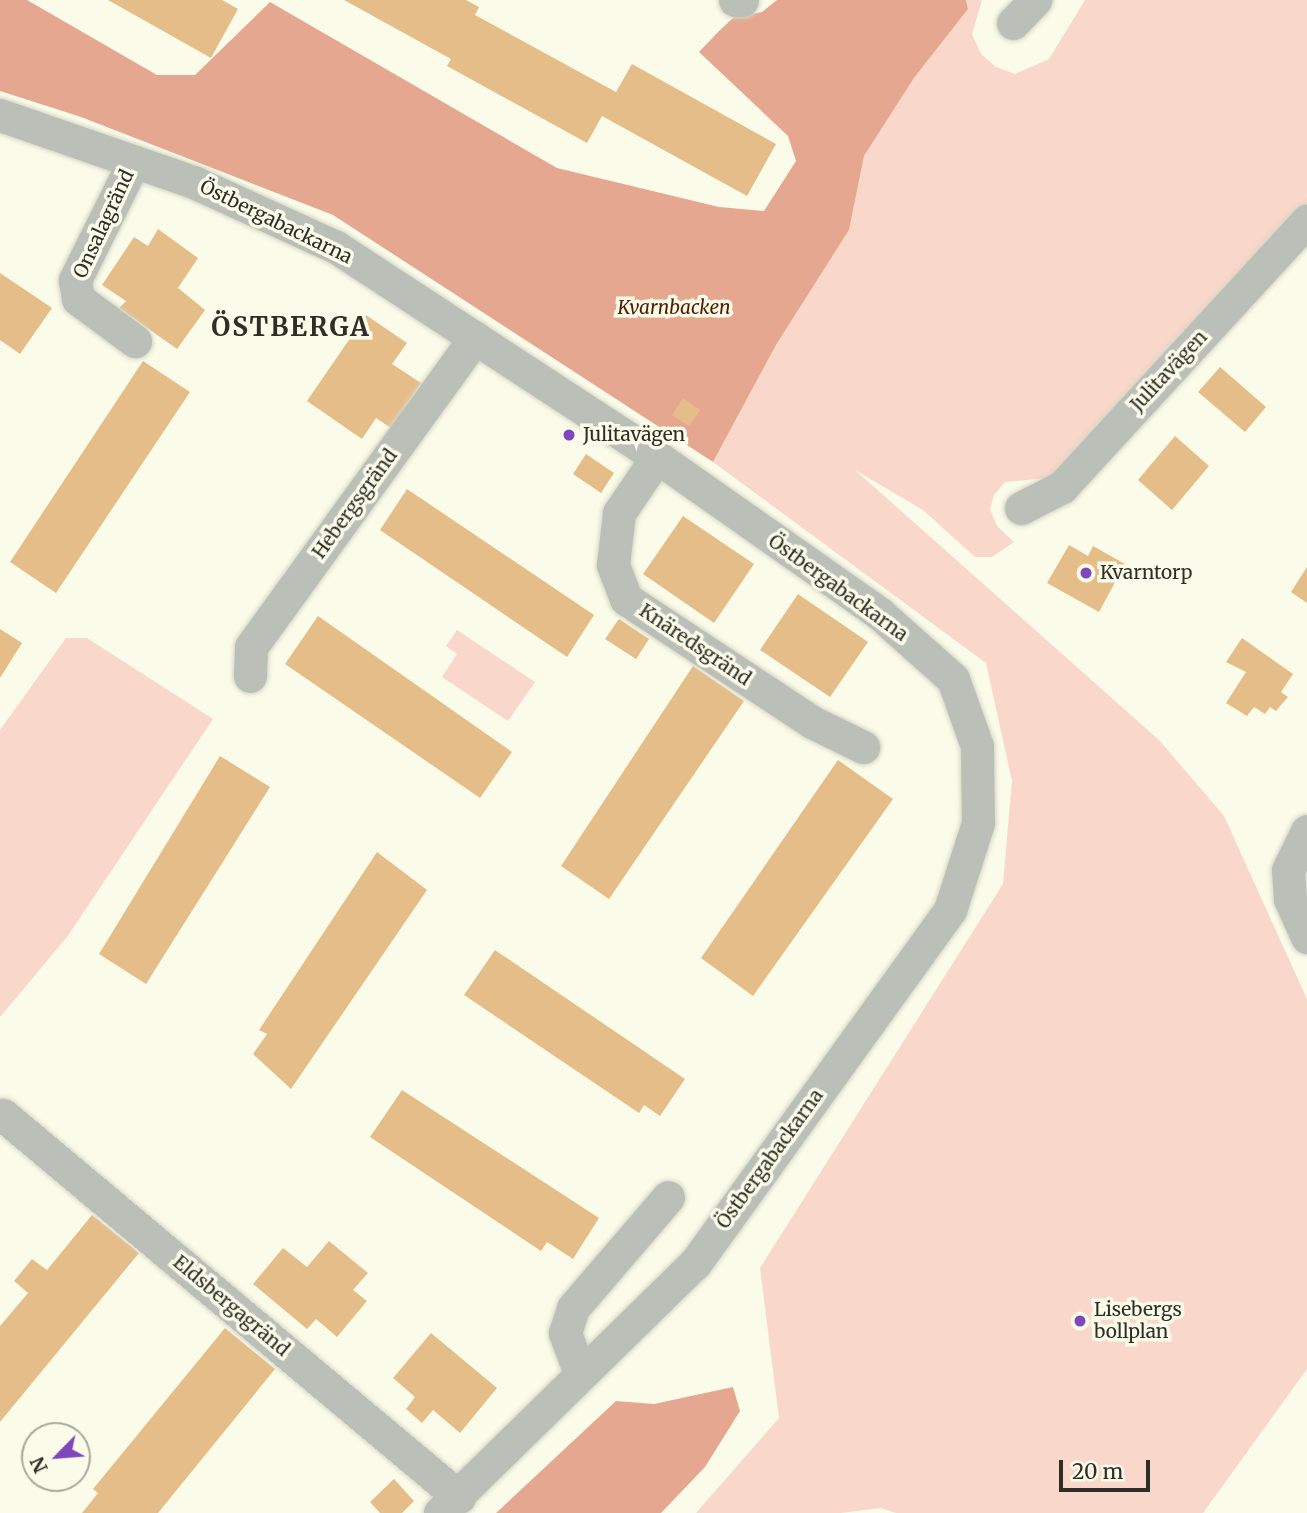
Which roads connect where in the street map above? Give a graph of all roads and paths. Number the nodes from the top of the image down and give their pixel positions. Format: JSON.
{"nodes":[{"id":1,"x":735,"y":0,"type":"edge"},
{"id":2,"x":741,"y":0,"type":"edge"},
{"id":3,"x":0,"y":115,"type":"edge"},
{"id":4,"x":133,"y":163,"type":"junction"},
{"id":5,"x":1307,"y":221,"type":"edge"},
{"id":6,"x":475,"y":337,"type":"junction"},
{"id":7,"x":135,"y":341,"type":"dead end"},
{"id":8,"x":657,"y":457,"type":"junction"},
{"id":9,"x":1021,"y":508,"type":"dead end"},
{"id":10,"x":250,"y":676,"type":"dead end"},
{"id":11,"x":863,"y":747,"type":"dead end"},
{"id":12,"x":1300,"y":844,"type":"edge"},
{"id":13,"x":1307,"y":937,"type":"edge"},
{"id":14,"x":3,"y":1115,"type":"dead end"},
{"id":15,"x":668,"y":1197,"type":"dead end"},
{"id":16,"x":580,"y":1373,"type":"junction"},
{"id":17,"x":449,"y":1505,"type":"edge"}],
"edges":[{"from":1,"to":2,"type":"street"},
{"from":3,"to":4,"type":"street","name":"Östbergabackarna"},
{"from":4,"to":6,"type":"street","name":"Östbergabackarna"},
{"from":4,"to":7,"type":"street","name":"Onsalagränd"},
{"from":5,"to":9,"type":"street","name":"Julitavägen"},
{"from":6,"to":8,"type":"street","name":"Östbergabackarna"},
{"from":6,"to":10,"type":"street","name":"Hebergsgränd"},
{"from":8,"to":11,"type":"street","name":"Knäredsgränd"},
{"from":8,"to":16,"type":"street","name":"Östbergabackarna"},
{"from":12,"to":13,"type":"street"},
{"from":14,"to":17,"type":"street","name":"Eldsbergagränd"},
{"from":15,"to":16,"type":"street"},
{"from":16,"to":17,"type":"street","name":"Östbergabackarna"}]}
